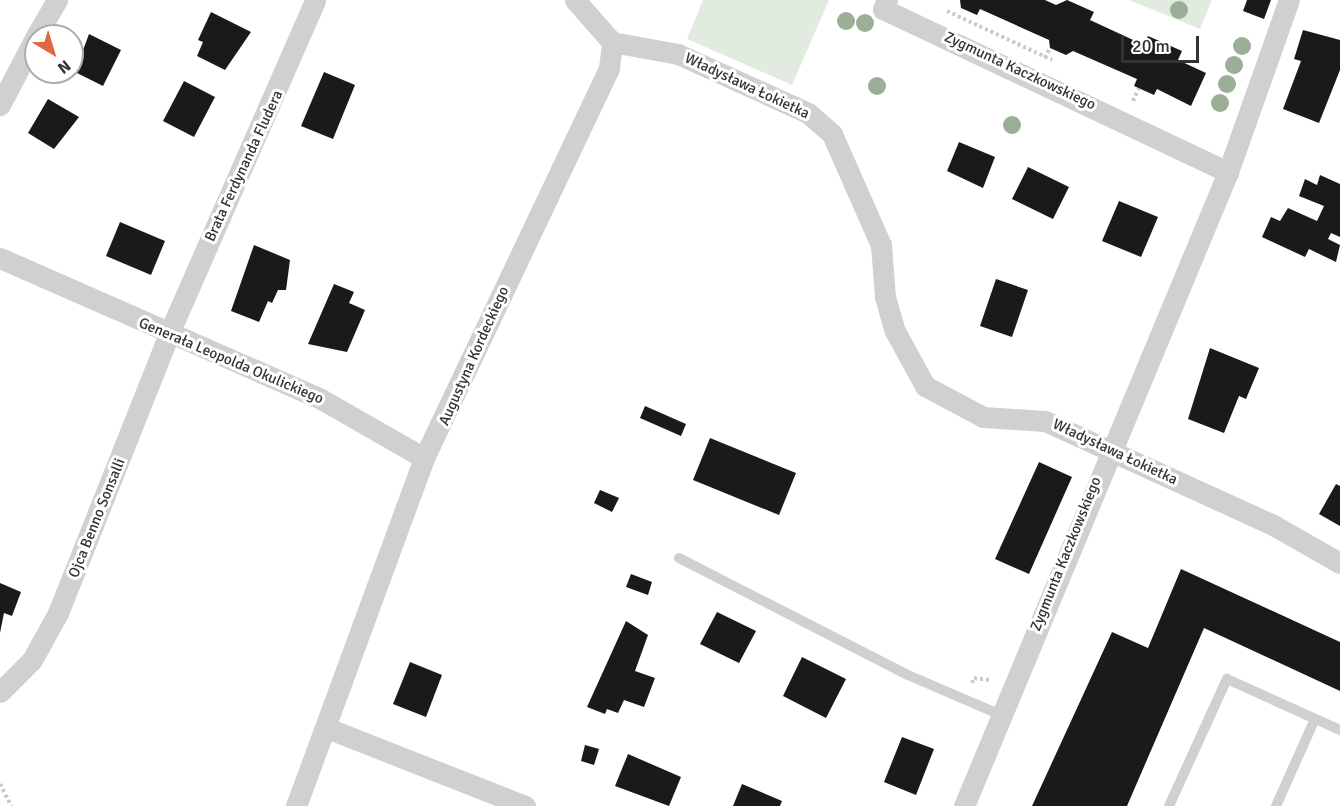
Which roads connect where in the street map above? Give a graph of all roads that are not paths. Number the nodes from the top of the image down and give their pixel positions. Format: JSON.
{"nodes":[{"id":1,"x":57,"y":0,"type":"edge"},
{"id":2,"x":315,"y":0,"type":"edge"},
{"id":3,"x":575,"y":0,"type":"edge"},
{"id":4,"x":887,"y":0,"type":"edge"},
{"id":5,"x":1290,"y":0,"type":"edge"},
{"id":6,"x":43,"y":24,"type":"edge"},
{"id":7,"x":612,"y":42,"type":"junction"},
{"id":8,"x":24,"y":59,"type":"edge"},
{"id":9,"x":0,"y":105,"type":"edge"},
{"id":10,"x":1228,"y":172,"type":"junction"},
{"id":11,"x":0,"y":258,"type":"edge"},
{"id":12,"x":170,"y":331,"type":"junction"},
{"id":13,"x":1109,"y":449,"type":"junction"},
{"id":14,"x":424,"y":458,"type":"junction"},
{"id":15,"x":679,"y":558,"type":"dead end"},
{"id":16,"x":1340,"y":563,"type":"edge"},
{"id":17,"x":0,"y":692,"type":"edge"},
{"id":18,"x":1001,"y":715,"type":"junction"},
{"id":19,"x":1315,"y":719,"type":"junction"},
{"id":20,"x":327,"y":728,"type":"junction"},
{"id":21,"x":1340,"y":730,"type":"edge"},
{"id":22,"x":296,"y":806,"type":"edge"},
{"id":23,"x":525,"y":806,"type":"edge"},
{"id":24,"x":964,"y":806,"type":"edge"},
{"id":25,"x":1169,"y":806,"type":"edge"},
{"id":26,"x":1276,"y":806,"type":"edge"}],
"edges":[{"from":1,"to":6,"type":"street"},
{"from":2,"to":12,"type":"street","name":"Brata Ferdynanda Fludera"},
{"from":3,"to":7,"type":"street"},
{"from":4,"to":10,"type":"street","name":"Zygmunta Kaczkowskiego"},
{"from":5,"to":10,"type":"street","name":"Zygmunta Kaczkowskiego"},
{"from":7,"to":13,"type":"street","name":"Władysława Łokietka"},
{"from":7,"to":14,"type":"street","name":"Augustyna Kordeckiego"},
{"from":8,"to":9,"type":"street"},
{"from":10,"to":13,"type":"street","name":"Zygmunta Kaczkowskiego"},
{"from":11,"to":12,"type":"street","name":"Generała Leopolda Okulickiego"},
{"from":12,"to":14,"type":"street","name":"Generała Leopolda Okulickiego"},
{"from":12,"to":17,"type":"street","name":"Ojca Benno Sonsalli"},
{"from":13,"to":16,"type":"street","name":"Władysława Łokietka"},
{"from":13,"to":18,"type":"street","name":"Zygmunta Kaczkowskiego"},
{"from":14,"to":20,"type":"street","name":"Augustyna Kordeckiego"},
{"from":15,"to":18,"type":"lane"},
{"from":18,"to":24,"type":"street","name":"Zygmunta Kaczkowskiego"},
{"from":19,"to":21,"type":"lane"},
{"from":19,"to":25,"type":"lane"},
{"from":19,"to":26,"type":"lane"},
{"from":20,"to":22,"type":"street","name":"Augustyna Kordeckiego"},
{"from":20,"to":23,"type":"street"}]}
